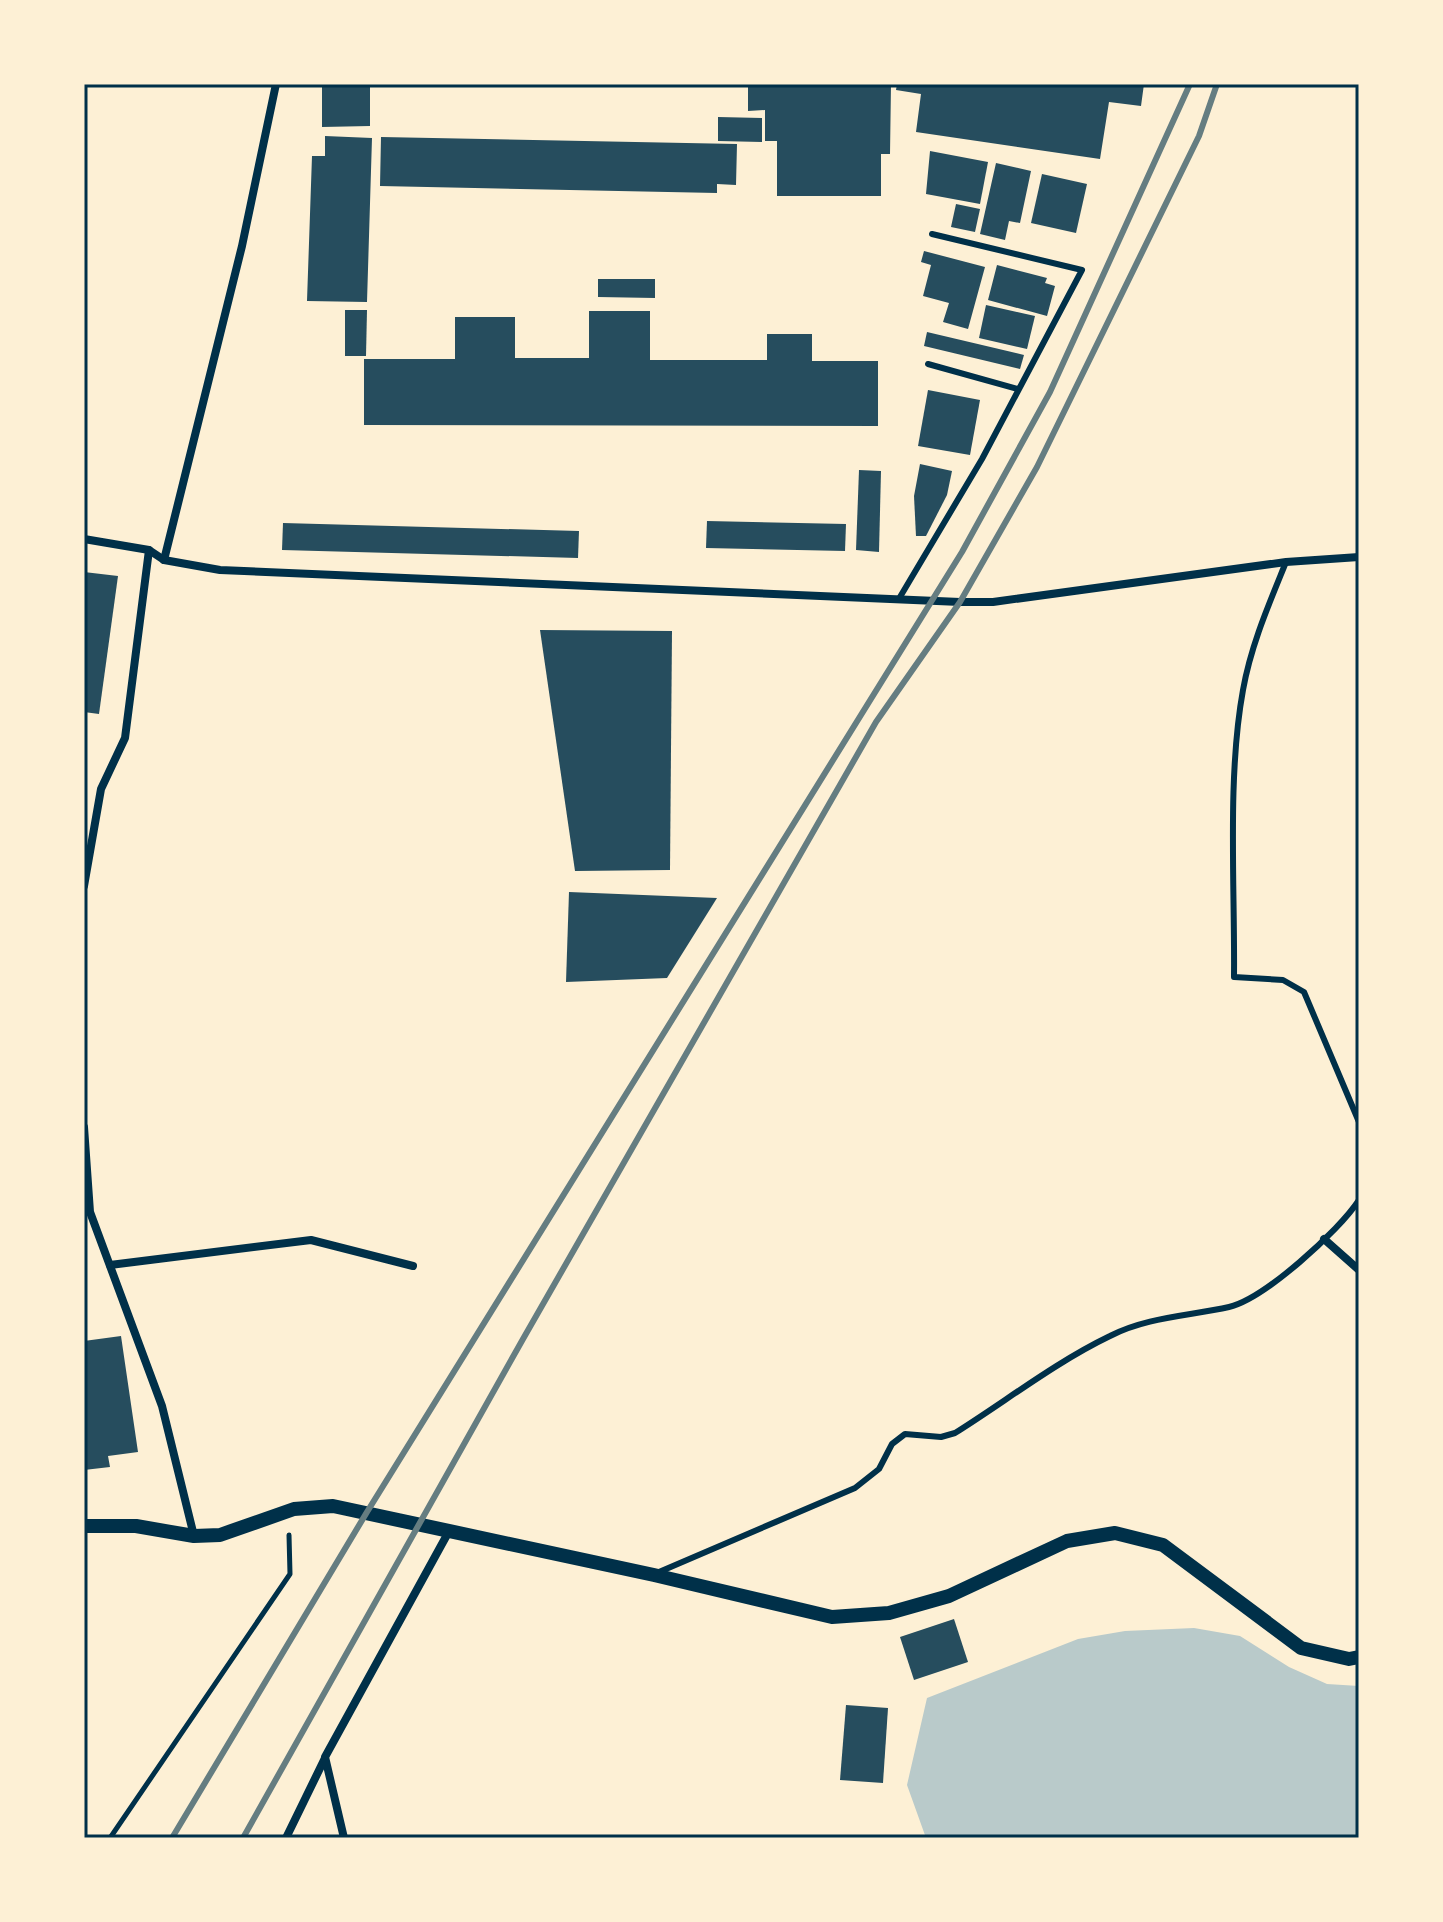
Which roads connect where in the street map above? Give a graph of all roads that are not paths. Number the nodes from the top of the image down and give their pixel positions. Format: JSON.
{"nodes":[{"id":1,"x":276,"y":84,"type":"edge"},
{"id":2,"x":932,"y":234,"type":"dead end"},
{"id":3,"x":928,"y":364,"type":"dead end"},
{"id":4,"x":1018,"y":389,"type":"junction"},
{"id":5,"x":84,"y":539,"type":"edge"},
{"id":6,"x":149,"y":550,"type":"junction"},
{"id":7,"x":1359,"y":557,"type":"edge"},
{"id":8,"x":164,"y":560,"type":"junction"},
{"id":9,"x":1286,"y":562,"type":"junction"},
{"id":10,"x":900,"y":597,"type":"junction"},
{"id":11,"x":84,"y":886,"type":"edge"},
{"id":12,"x":1359,"y":1122,"type":"edge"},
{"id":13,"x":84,"y":1127,"type":"edge"},
{"id":14,"x":1359,"y":1200,"type":"edge"},
{"id":15,"x":1324,"y":1239,"type":"junction"},
{"id":16,"x":110,"y":1265,"type":"junction"},
{"id":17,"x":413,"y":1266,"type":"dead end"},
{"id":18,"x":1359,"y":1270,"type":"edge"},
{"id":19,"x":84,"y":1526,"type":"edge"},
{"id":20,"x":448,"y":1533,"type":"junction"},
{"id":21,"x":194,"y":1536,"type":"junction"},
{"id":22,"x":654,"y":1575,"type":"junction"},
{"id":23,"x":1359,"y":1657,"type":"edge"},
{"id":24,"x":325,"y":1757,"type":"junction"},
{"id":25,"x":286,"y":1838,"type":"edge"},
{"id":26,"x":344,"y":1838,"type":"edge"}],
"edges":[{"from":1,"to":8,"type":"street"},
{"from":2,"to":4,"type":"lane"},
{"from":3,"to":4,"type":"lane"},
{"from":4,"to":10,"type":"lane"},
{"from":5,"to":6,"type":"street"},
{"from":6,"to":8,"type":"street"},
{"from":6,"to":11,"type":"street"},
{"from":7,"to":9,"type":"street"},
{"from":8,"to":10,"type":"street"},
{"from":9,"to":10,"type":"street"},
{"from":9,"to":12,"type":"lane"},
{"from":13,"to":16,"type":"street"},
{"from":14,"to":15,"type":"lane"},
{"from":15,"to":18,"type":"street"},
{"from":15,"to":22,"type":"lane"},
{"from":16,"to":17,"type":"street"},
{"from":16,"to":21,"type":"street"},
{"from":19,"to":21,"type":"street"},
{"from":20,"to":21,"type":"street"},
{"from":20,"to":22,"type":"street"},
{"from":20,"to":24,"type":"street"},
{"from":22,"to":23,"type":"street"},
{"from":24,"to":25,"type":"street"},
{"from":24,"to":26,"type":"street"}]}
